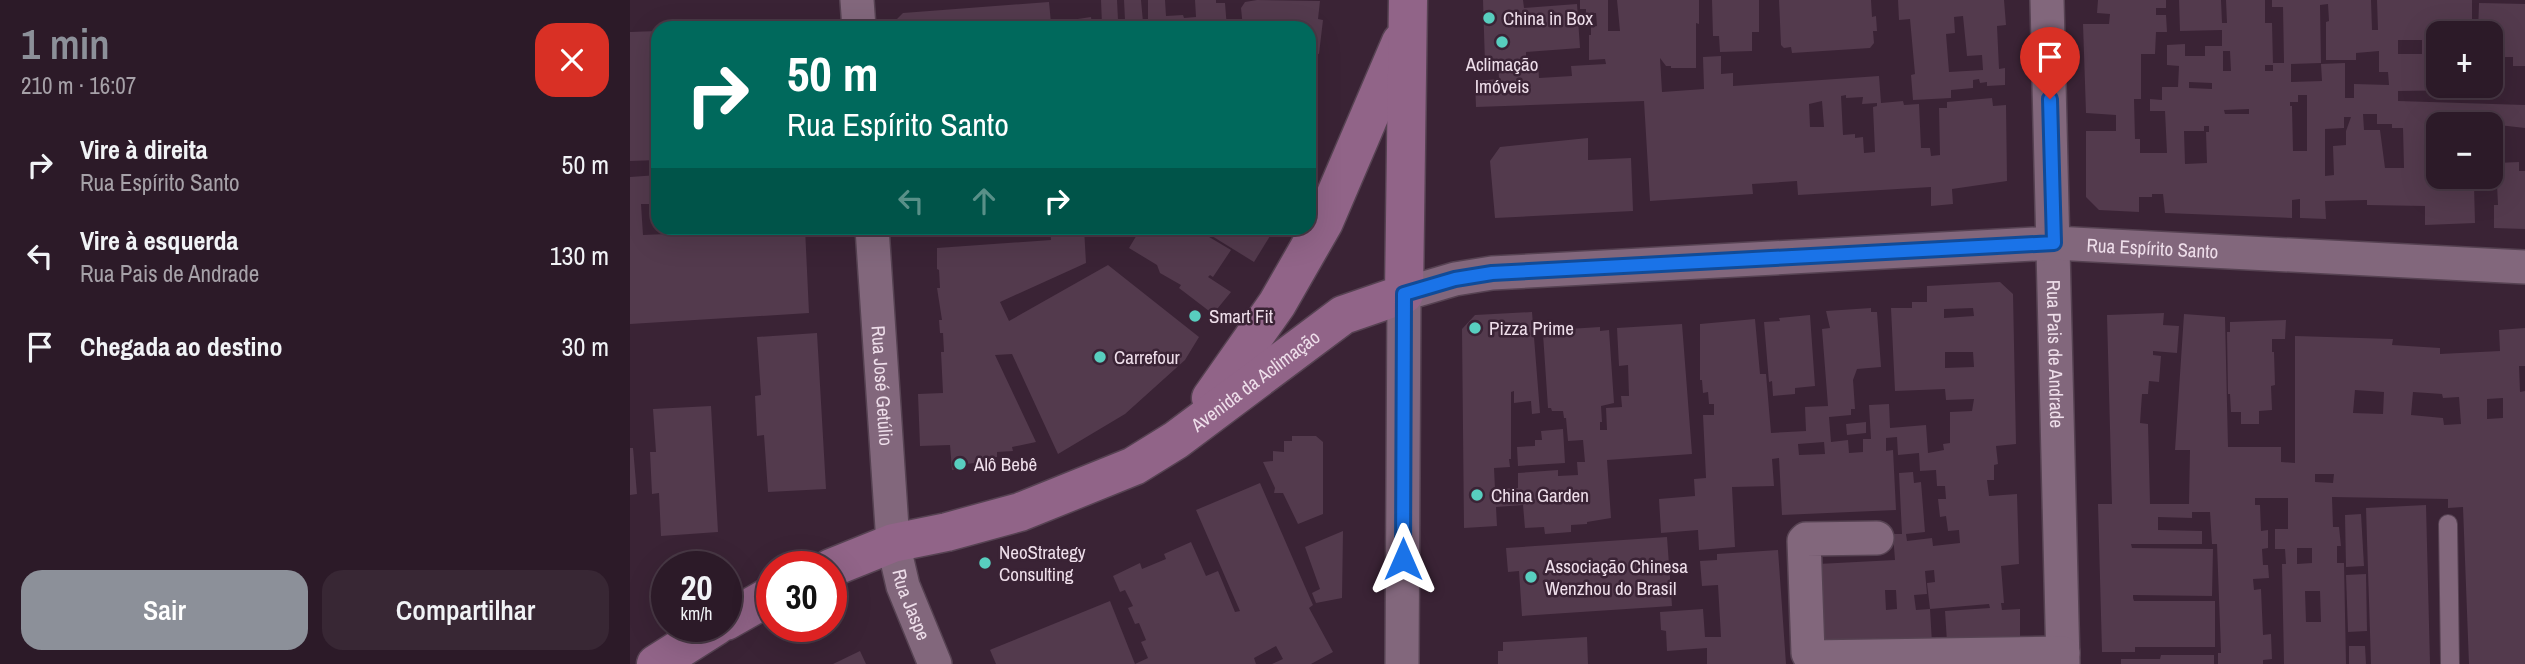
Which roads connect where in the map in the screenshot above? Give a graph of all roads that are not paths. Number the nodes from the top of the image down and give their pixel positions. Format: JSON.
{"nodes":[{"id":1,"x":858,"y":0,"type":"edge"},
{"id":2,"x":2047,"y":0,"type":"edge"},
{"id":3,"x":1408,"y":12,"type":"edge"},
{"id":4,"x":859,"y":21,"type":"edge"},
{"id":5,"x":872,"y":235,"type":"edge"},
{"id":6,"x":2054,"y":243,"type":"junction"},
{"id":7,"x":2525,"y":267,"type":"edge"},
{"id":8,"x":1404,"y":294,"type":"junction"},
{"id":9,"x":1176,"y":440,"type":"junction"},
{"id":10,"x":2448,"y":524,"type":"dead end"},
{"id":11,"x":1877,"y":538,"type":"dead end"},
{"id":12,"x":893,"y":543,"type":"junction"},
{"id":13,"x":847,"y":562,"type":"edge"},
{"id":14,"x":691,"y":642,"type":"edge"},
{"id":15,"x":2063,"y":658,"type":"edge"},
{"id":16,"x":656,"y":664,"type":"edge"},
{"id":17,"x":935,"y":664,"type":"edge"},
{"id":18,"x":1402,"y":664,"type":"edge"},
{"id":19,"x":2450,"y":664,"type":"edge"}],
"edges":[{"from":1,"to":4,"type":"street"},
{"from":2,"to":6,"type":"street","name":"Rua Pais de Andrade"},
{"from":3,"to":8,"type":"street"},
{"from":3,"to":9,"type":"street"},
{"from":5,"to":12,"type":"street","name":"Rua José Getúlio"},
{"from":6,"to":7,"type":"street","name":"Rua Espírito Santo"},
{"from":6,"to":8,"type":"street","name":"Rua Espírito Santo"},
{"from":6,"to":15,"type":"street","name":"Rua Pais de Andrade"},
{"from":8,"to":9,"type":"street","name":"Avenida da Aclimação"},
{"from":8,"to":18,"type":"street"},
{"from":9,"to":12,"type":"street","name":"Avenida da Aclimação"},
{"from":10,"to":19,"type":"lane"},
{"from":11,"to":15,"type":"street"},
{"from":12,"to":13,"type":"street","name":"Avenida da Aclimação"},
{"from":12,"to":17,"type":"street","name":"Rua Jaspe"},
{"from":14,"to":16,"type":"street"}]}
